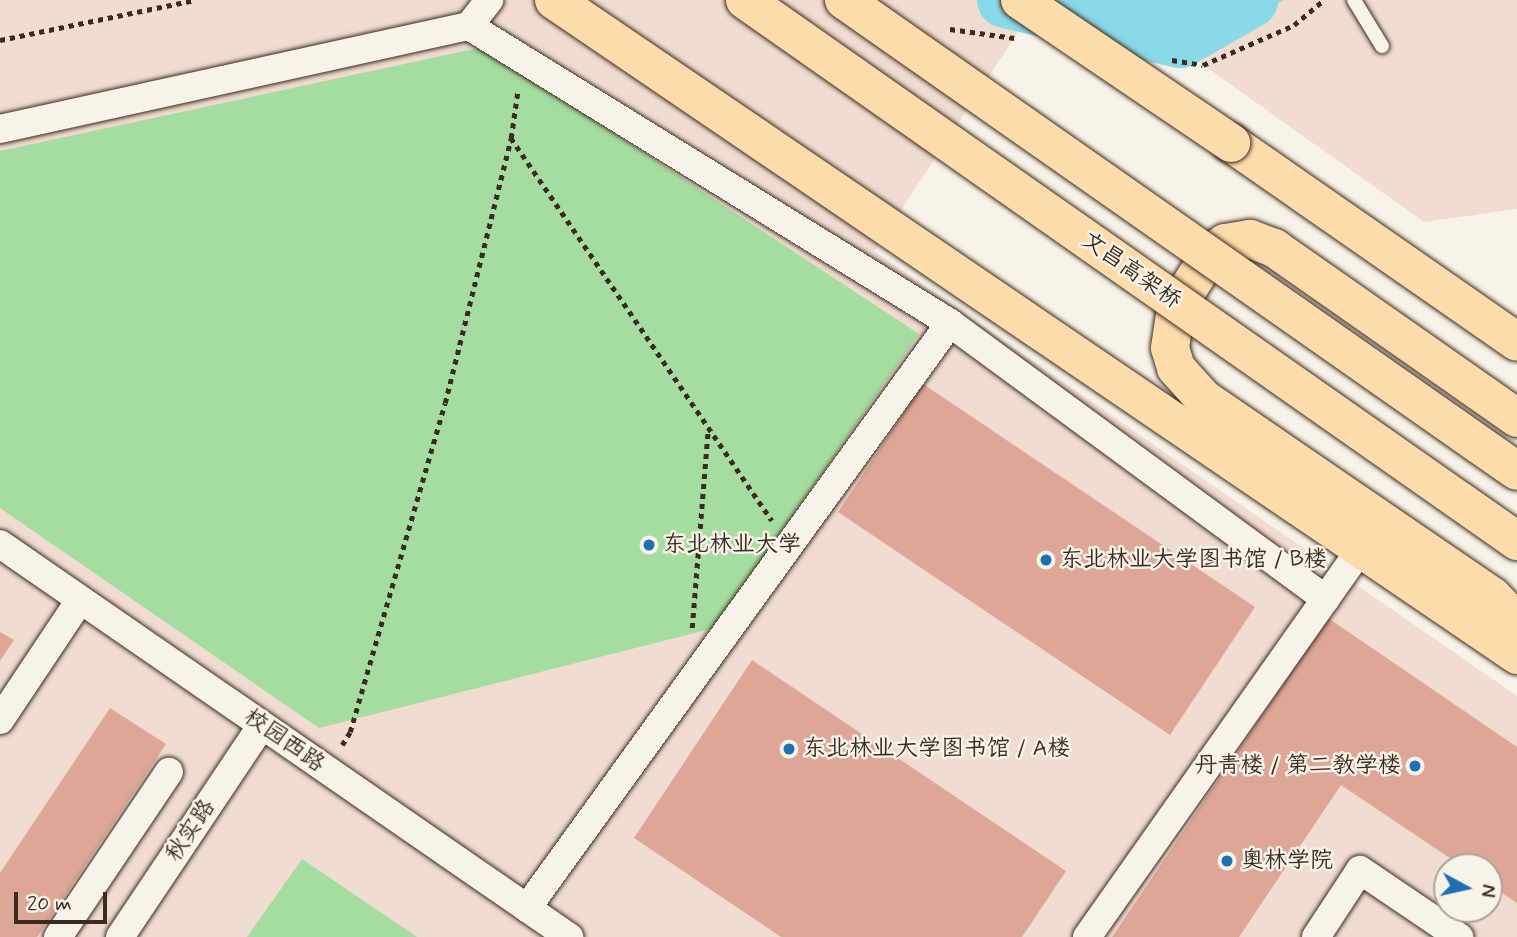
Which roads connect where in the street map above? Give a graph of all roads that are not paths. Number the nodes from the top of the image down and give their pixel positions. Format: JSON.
{"nodes":[{"id":1,"x":489,"y":0,"type":"edge"},
{"id":2,"x":554,"y":0,"type":"edge"},
{"id":3,"x":745,"y":0,"type":"edge"},
{"id":4,"x":844,"y":0,"type":"edge"},
{"id":5,"x":1020,"y":0,"type":"edge"},
{"id":6,"x":1354,"y":0,"type":"edge"},
{"id":7,"x":469,"y":26,"type":"junction"},
{"id":8,"x":1382,"y":46,"type":"dead end"},
{"id":9,"x":0,"y":128,"type":"edge"},
{"id":10,"x":950,"y":323,"type":"junction"},
{"id":11,"x":1517,"y":342,"type":"edge"},
{"id":12,"x":1517,"y":418,"type":"edge"},
{"id":13,"x":1517,"y":471,"type":"edge"},
{"id":14,"x":1517,"y":541,"type":"edge"},
{"id":15,"x":0,"y":544,"type":"edge"},
{"id":16,"x":1361,"y":548,"type":"junction"},
{"id":17,"x":1326,"y":599,"type":"junction"},
{"id":18,"x":80,"y":600,"type":"junction"},
{"id":19,"x":1517,"y":622,"type":"edge"},
{"id":20,"x":1517,"y":655,"type":"edge"},
{"id":21,"x":0,"y":720,"type":"edge"},
{"id":22,"x":262,"y":725,"type":"junction"},
{"id":23,"x":169,"y":772,"type":"dead end"},
{"id":24,"x":527,"y":908,"type":"junction"},
{"id":25,"x":58,"y":937,"type":"edge"},
{"id":26,"x":120,"y":937,"type":"edge"},
{"id":27,"x":569,"y":937,"type":"edge"},
{"id":28,"x":1087,"y":937,"type":"edge"},
{"id":29,"x":1317,"y":937,"type":"edge"},
{"id":30,"x":1459,"y":937,"type":"edge"}],
"edges":[{"from":1,"to":7,"type":"street"},
{"from":2,"to":16,"type":"main road"},
{"from":3,"to":14,"type":"main road","name":"文昌高架桥","bridge":true},
{"from":4,"to":13,"type":"main road","bridge":true},
{"from":5,"to":11,"type":"main road","bridge":true},
{"from":6,"to":8,"type":"lane"},
{"from":7,"to":9,"type":"street"},
{"from":7,"to":10,"type":"street"},
{"from":10,"to":17,"type":"street"},
{"from":10,"to":24,"type":"street"},
{"from":12,"to":19,"type":"main road"},
{"from":15,"to":18,"type":"street","name":"校园西路"},
{"from":16,"to":17,"type":"street"},
{"from":16,"to":20,"type":"main road"},
{"from":17,"to":28,"type":"street"},
{"from":18,"to":21,"type":"street"},
{"from":18,"to":22,"type":"street","name":"校园西路"},
{"from":22,"to":24,"type":"street","name":"校园西路"},
{"from":22,"to":26,"type":"street","name":"秋实路"},
{"from":23,"to":25,"type":"street"},
{"from":24,"to":27,"type":"street","name":"校园西路"},
{"from":29,"to":30,"type":"street"}]}
